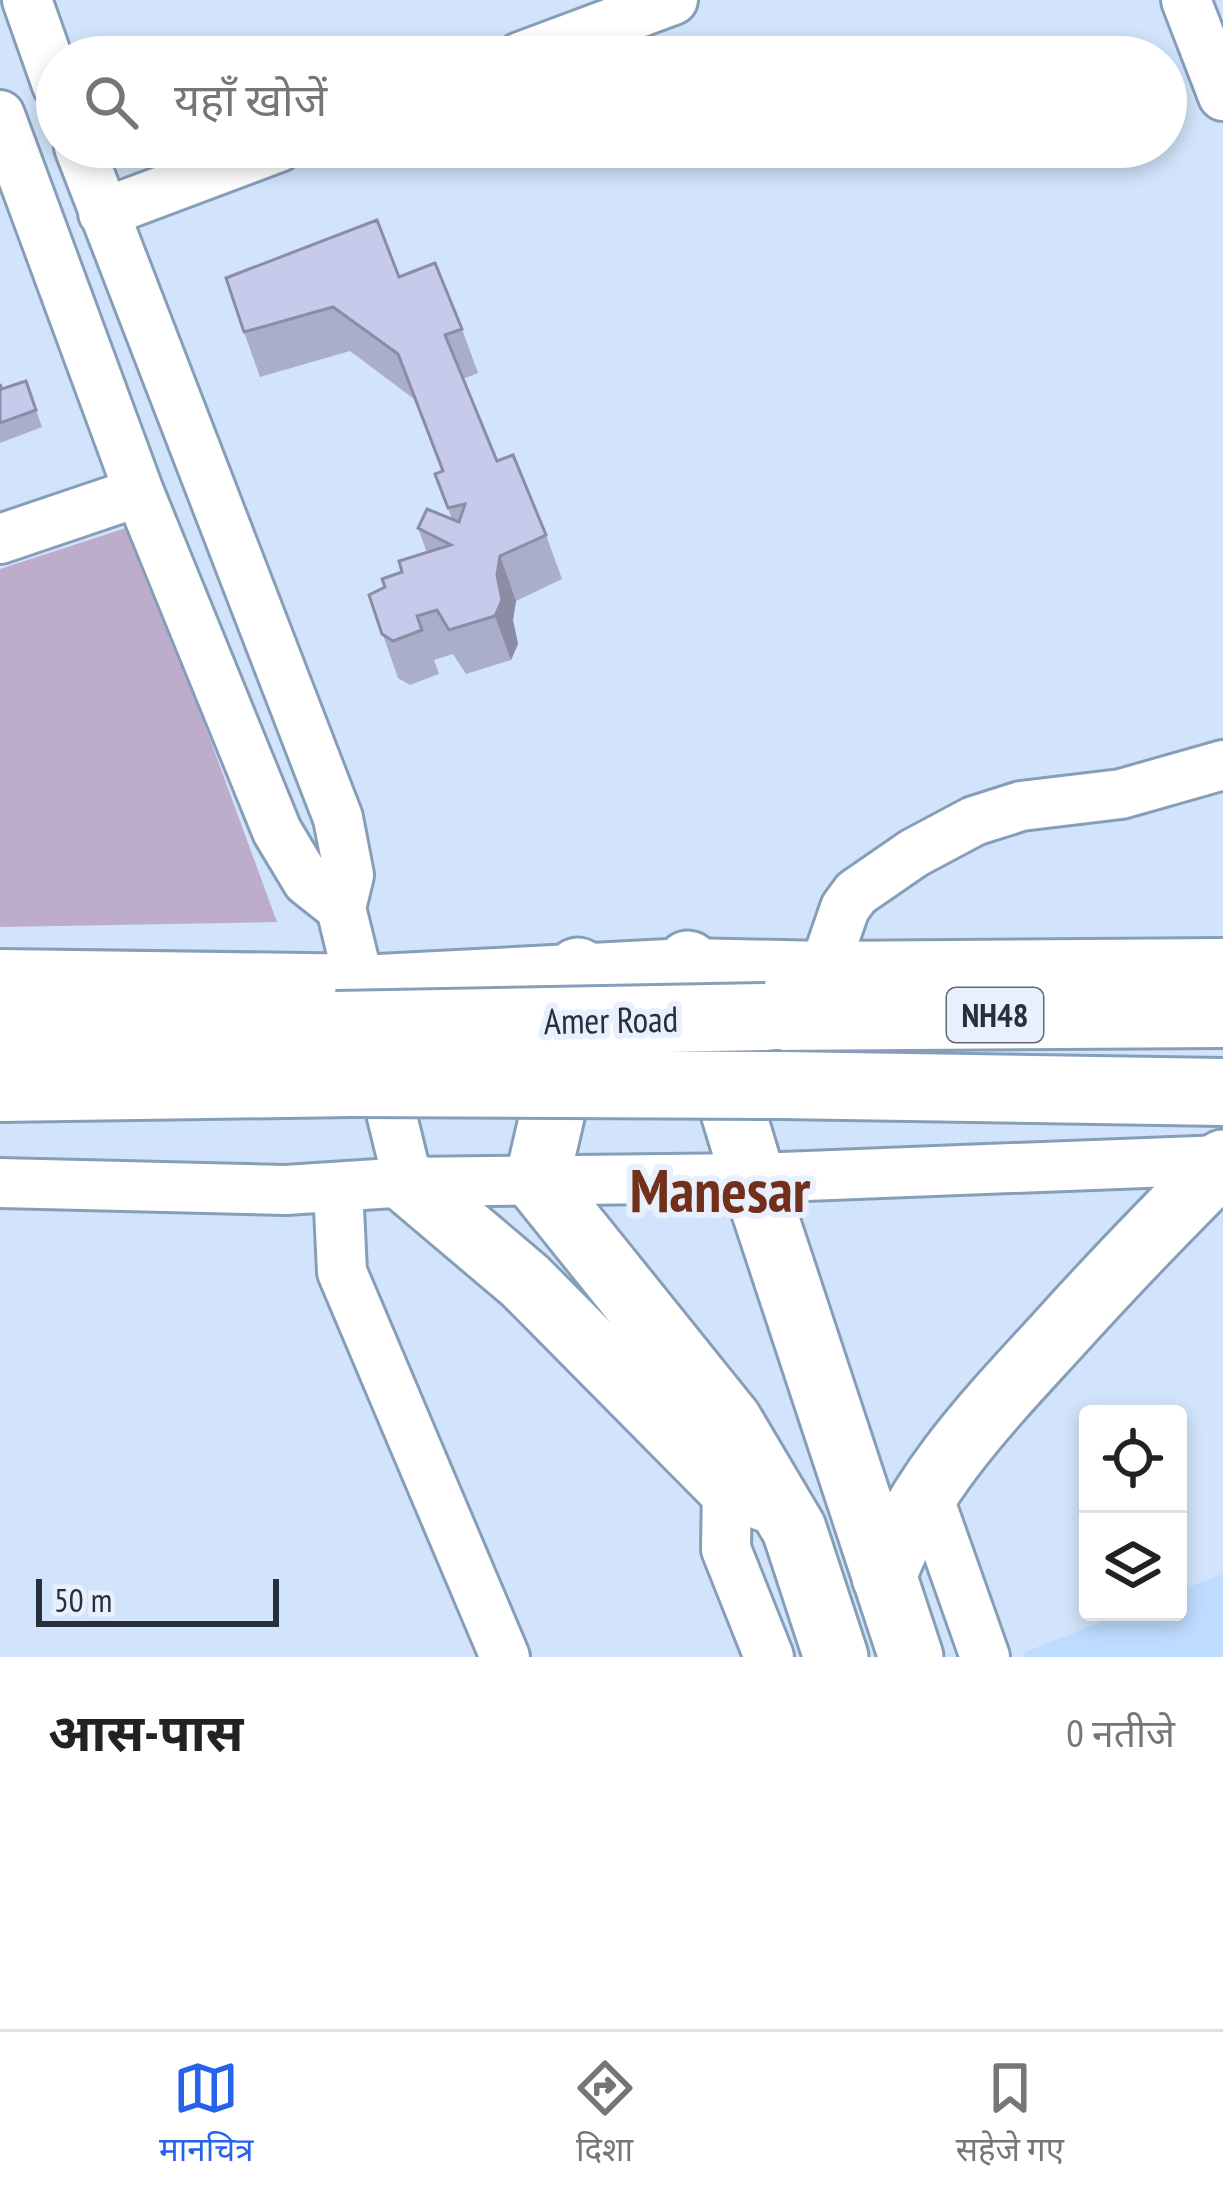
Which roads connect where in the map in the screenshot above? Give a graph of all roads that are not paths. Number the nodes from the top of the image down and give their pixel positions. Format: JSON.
{"nodes":[{"id":1,"x":27,"y":0,"type":"edge"},
{"id":2,"x":673,"y":0,"type":"edge"},
{"id":3,"x":1186,"y":0,"type":"edge"},
{"id":4,"x":40,"y":36,"type":"edge"},
{"id":5,"x":576,"y":36,"type":"edge"},
{"id":6,"x":1223,"y":96,"type":"edge"},
{"id":7,"x":0,"y":115,"type":"edge"},
{"id":8,"x":87,"y":168,"type":"edge"},
{"id":9,"x":223,"y":168,"type":"edge"},
{"id":10,"x":103,"y":213,"type":"junction"},
{"id":11,"x":139,"y":492,"type":"junction"},
{"id":12,"x":0,"y":539,"type":"edge"},
{"id":13,"x":1223,"y":765,"type":"edge"},
{"id":14,"x":340,"y":908,"type":"junction"},
{"id":15,"x":688,"y":962,"type":"junction"},
{"id":16,"x":1223,"y":963,"type":"edge"},
{"id":17,"x":825,"y":966,"type":"junction"},
{"id":18,"x":578,"y":970,"type":"junction"},
{"id":19,"x":0,"y":974,"type":"edge"},
{"id":20,"x":1223,"y":1014,"type":"edge"},
{"id":21,"x":0,"y":1029,"type":"edge"},
{"id":22,"x":348,"y":1029,"type":"junction"},
{"id":23,"x":0,"y":1088,"type":"edge"},
{"id":24,"x":1223,"y":1092,"type":"edge"},
{"id":25,"x":1223,"y":1161,"type":"edge"},
{"id":26,"x":753,"y":1178,"type":"junction"},
{"id":27,"x":537,"y":1181,"type":"junction"},
{"id":28,"x":408,"y":1182,"type":"junction"},
{"id":29,"x":0,"y":1183,"type":"edge"},
{"id":30,"x":338,"y":1187,"type":"junction"},
{"id":31,"x":926,"y":1490,"type":"junction"},
{"id":32,"x":753,"y":1495,"type":"junction"},
{"id":33,"x":884,"y":1577,"type":"junction"},
{"id":34,"x":505,"y":1657,"type":"edge"},
{"id":35,"x":769,"y":1657,"type":"edge"},
{"id":36,"x":836,"y":1657,"type":"edge"},
{"id":37,"x":911,"y":1657,"type":"edge"},
{"id":38,"x":985,"y":1657,"type":"edge"}],
"edges":[{"from":1,"to":4,"type":"street"},
{"from":2,"to":5,"type":"street"},
{"from":3,"to":6,"type":"street"},
{"from":7,"to":11,"type":"street"},
{"from":8,"to":10,"type":"street"},
{"from":9,"to":10,"type":"street"},
{"from":10,"to":14,"type":"street"},
{"from":11,"to":12,"type":"street"},
{"from":11,"to":14,"type":"street"},
{"from":13,"to":17,"type":"street"},
{"from":14,"to":22,"type":"street"},
{"from":15,"to":17,"type":"street"},
{"from":15,"to":18,"type":"street"},
{"from":15,"to":26,"type":"main road"},
{"from":16,"to":17,"type":"street"},
{"from":18,"to":22,"type":"street"},
{"from":18,"to":27,"type":"main road"},
{"from":19,"to":22,"type":"street"},
{"from":20,"to":22,"type":"highway","name":"Amer Road","number":"NH48","bridge":true},
{"from":21,"to":22,"type":"highway","name":"Amer Road","number":"NH48"},
{"from":22,"to":23,"type":"highway","name":"Amer Road","number":"NH48"},
{"from":22,"to":24,"type":"highway","name":"Amer Road","number":"NH48","bridge":true},
{"from":22,"to":28,"type":"street"},
{"from":25,"to":26,"type":"street"},
{"from":25,"to":31,"type":"main road"},
{"from":26,"to":27,"type":"street"},
{"from":26,"to":33,"type":"main road"},
{"from":27,"to":28,"type":"street"},
{"from":27,"to":32,"type":"main road"},
{"from":28,"to":30,"type":"street"},
{"from":28,"to":32,"type":"main road"},
{"from":29,"to":30,"type":"street"},
{"from":30,"to":34,"type":"street"},
{"from":31,"to":33,"type":"main road"},
{"from":31,"to":38,"type":"street"},
{"from":32,"to":35,"type":"street"},
{"from":32,"to":36,"type":"main road"},
{"from":33,"to":37,"type":"main road"}]}
